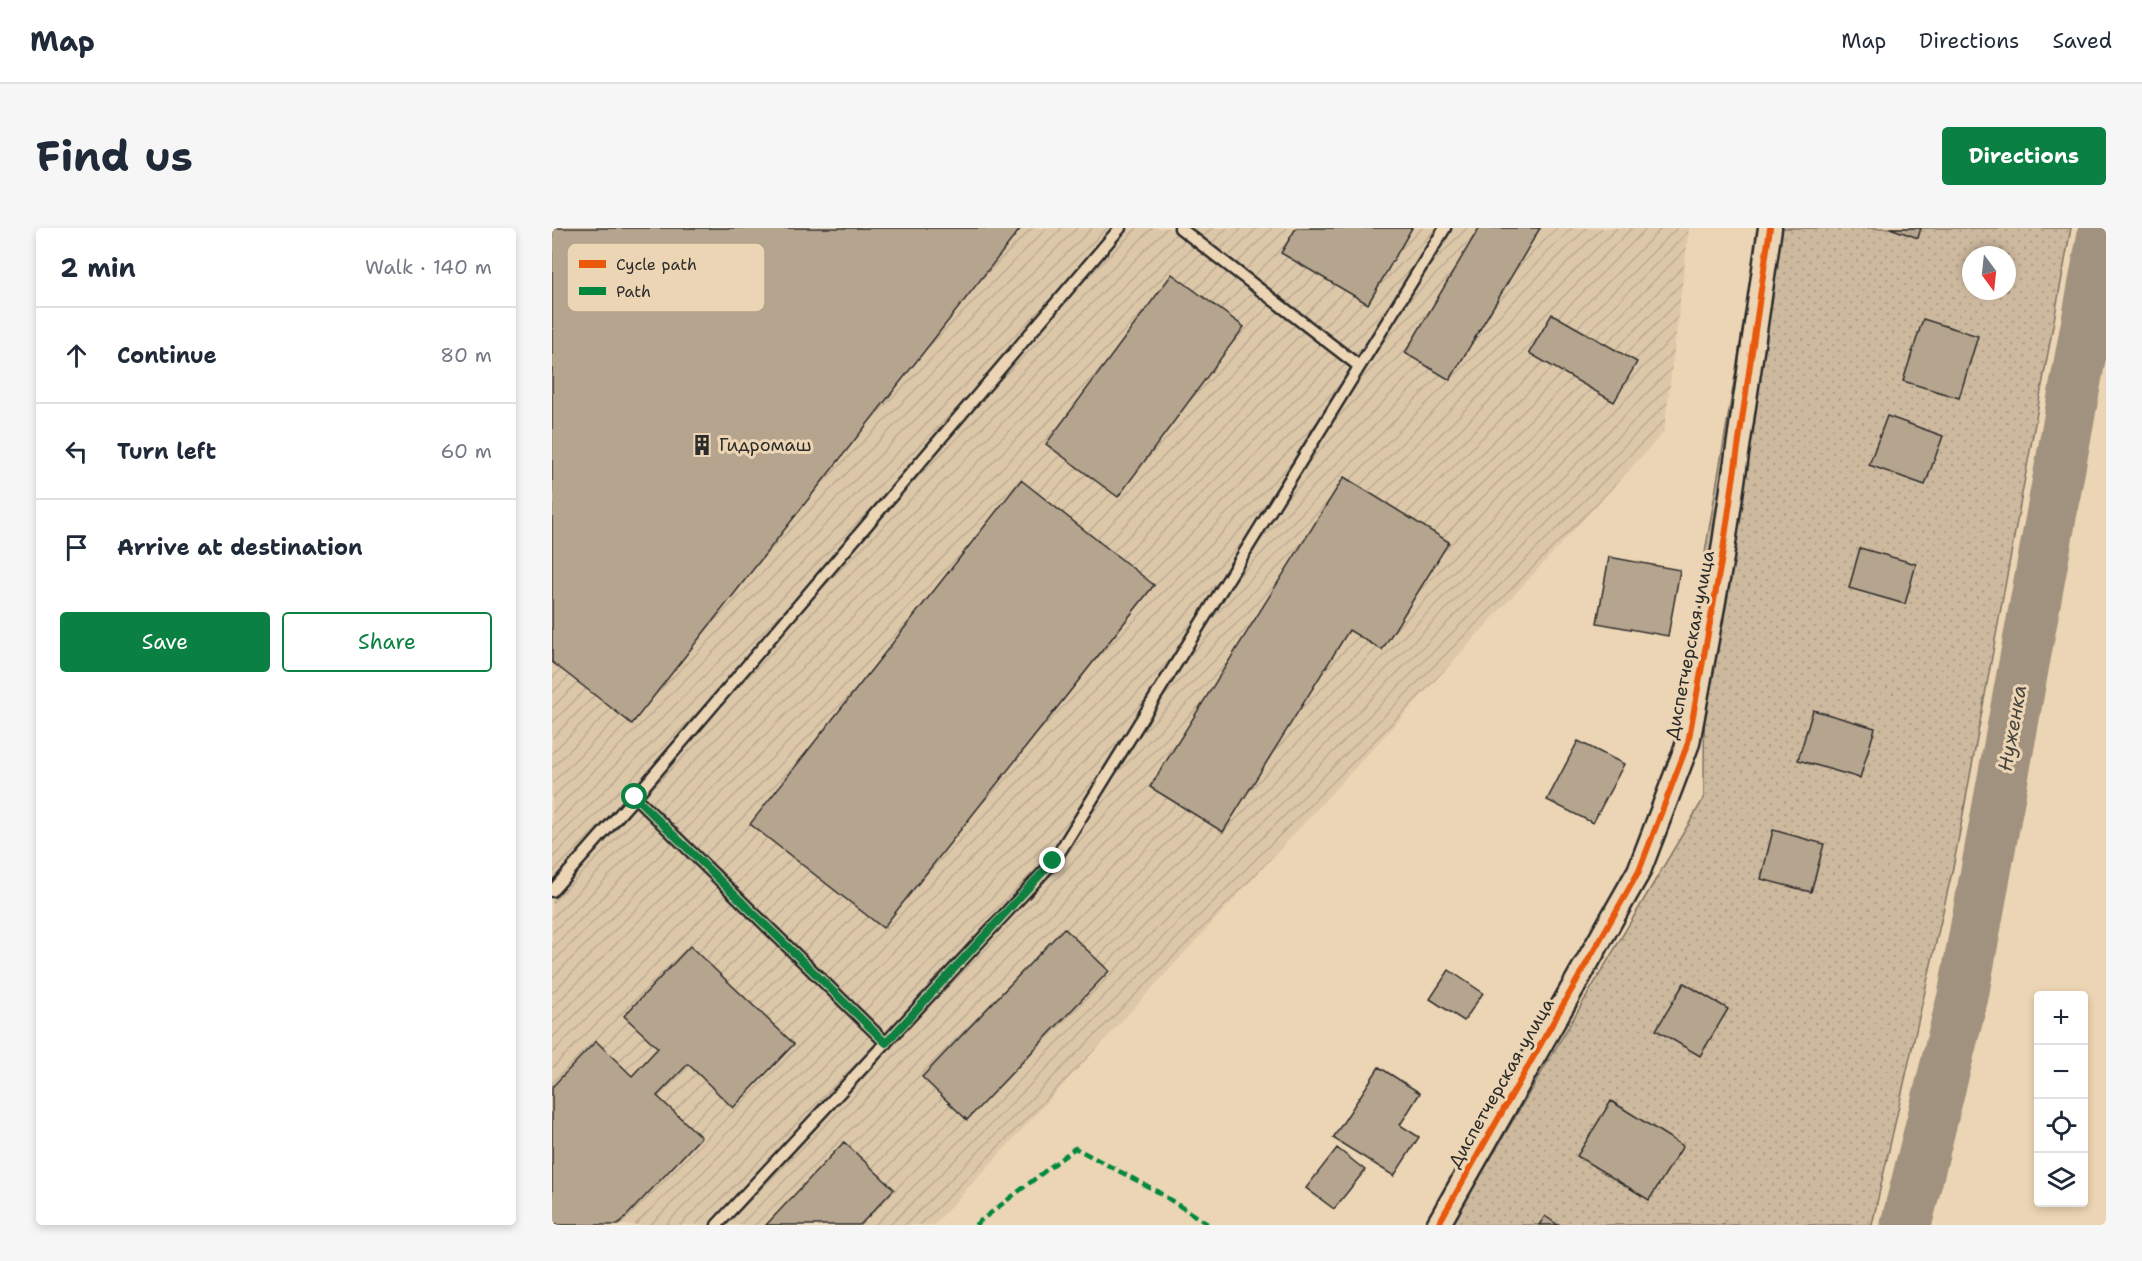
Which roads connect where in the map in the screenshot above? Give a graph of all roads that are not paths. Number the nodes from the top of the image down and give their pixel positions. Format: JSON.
{"nodes":[{"id":1,"x":1120,"y":228,"type":"edge"},
{"id":2,"x":1180,"y":228,"type":"edge"},
{"id":3,"x":1445,"y":228,"type":"edge"},
{"id":4,"x":1770,"y":228,"type":"edge"},
{"id":5,"x":1359,"y":366,"type":"junction"},
{"id":6,"x":635,"y":797,"type":"junction"},
{"id":7,"x":552,"y":891,"type":"edge"},
{"id":8,"x":886,"y":1043,"type":"junction"},
{"id":9,"x":717,"y":1225,"type":"edge"},
{"id":10,"x":1438,"y":1225,"type":"edge"}],
"edges":[{"from":1,"to":6,"type":"lane"},
{"from":2,"to":5,"type":"lane"},
{"from":3,"to":5,"type":"lane"},
{"from":4,"to":10,"type":"street","name":"Диспетчерская улица"},
{"from":5,"to":8,"type":"lane"},
{"from":6,"to":7,"type":"lane"},
{"from":6,"to":8,"type":"lane"},
{"from":8,"to":9,"type":"lane"}]}
